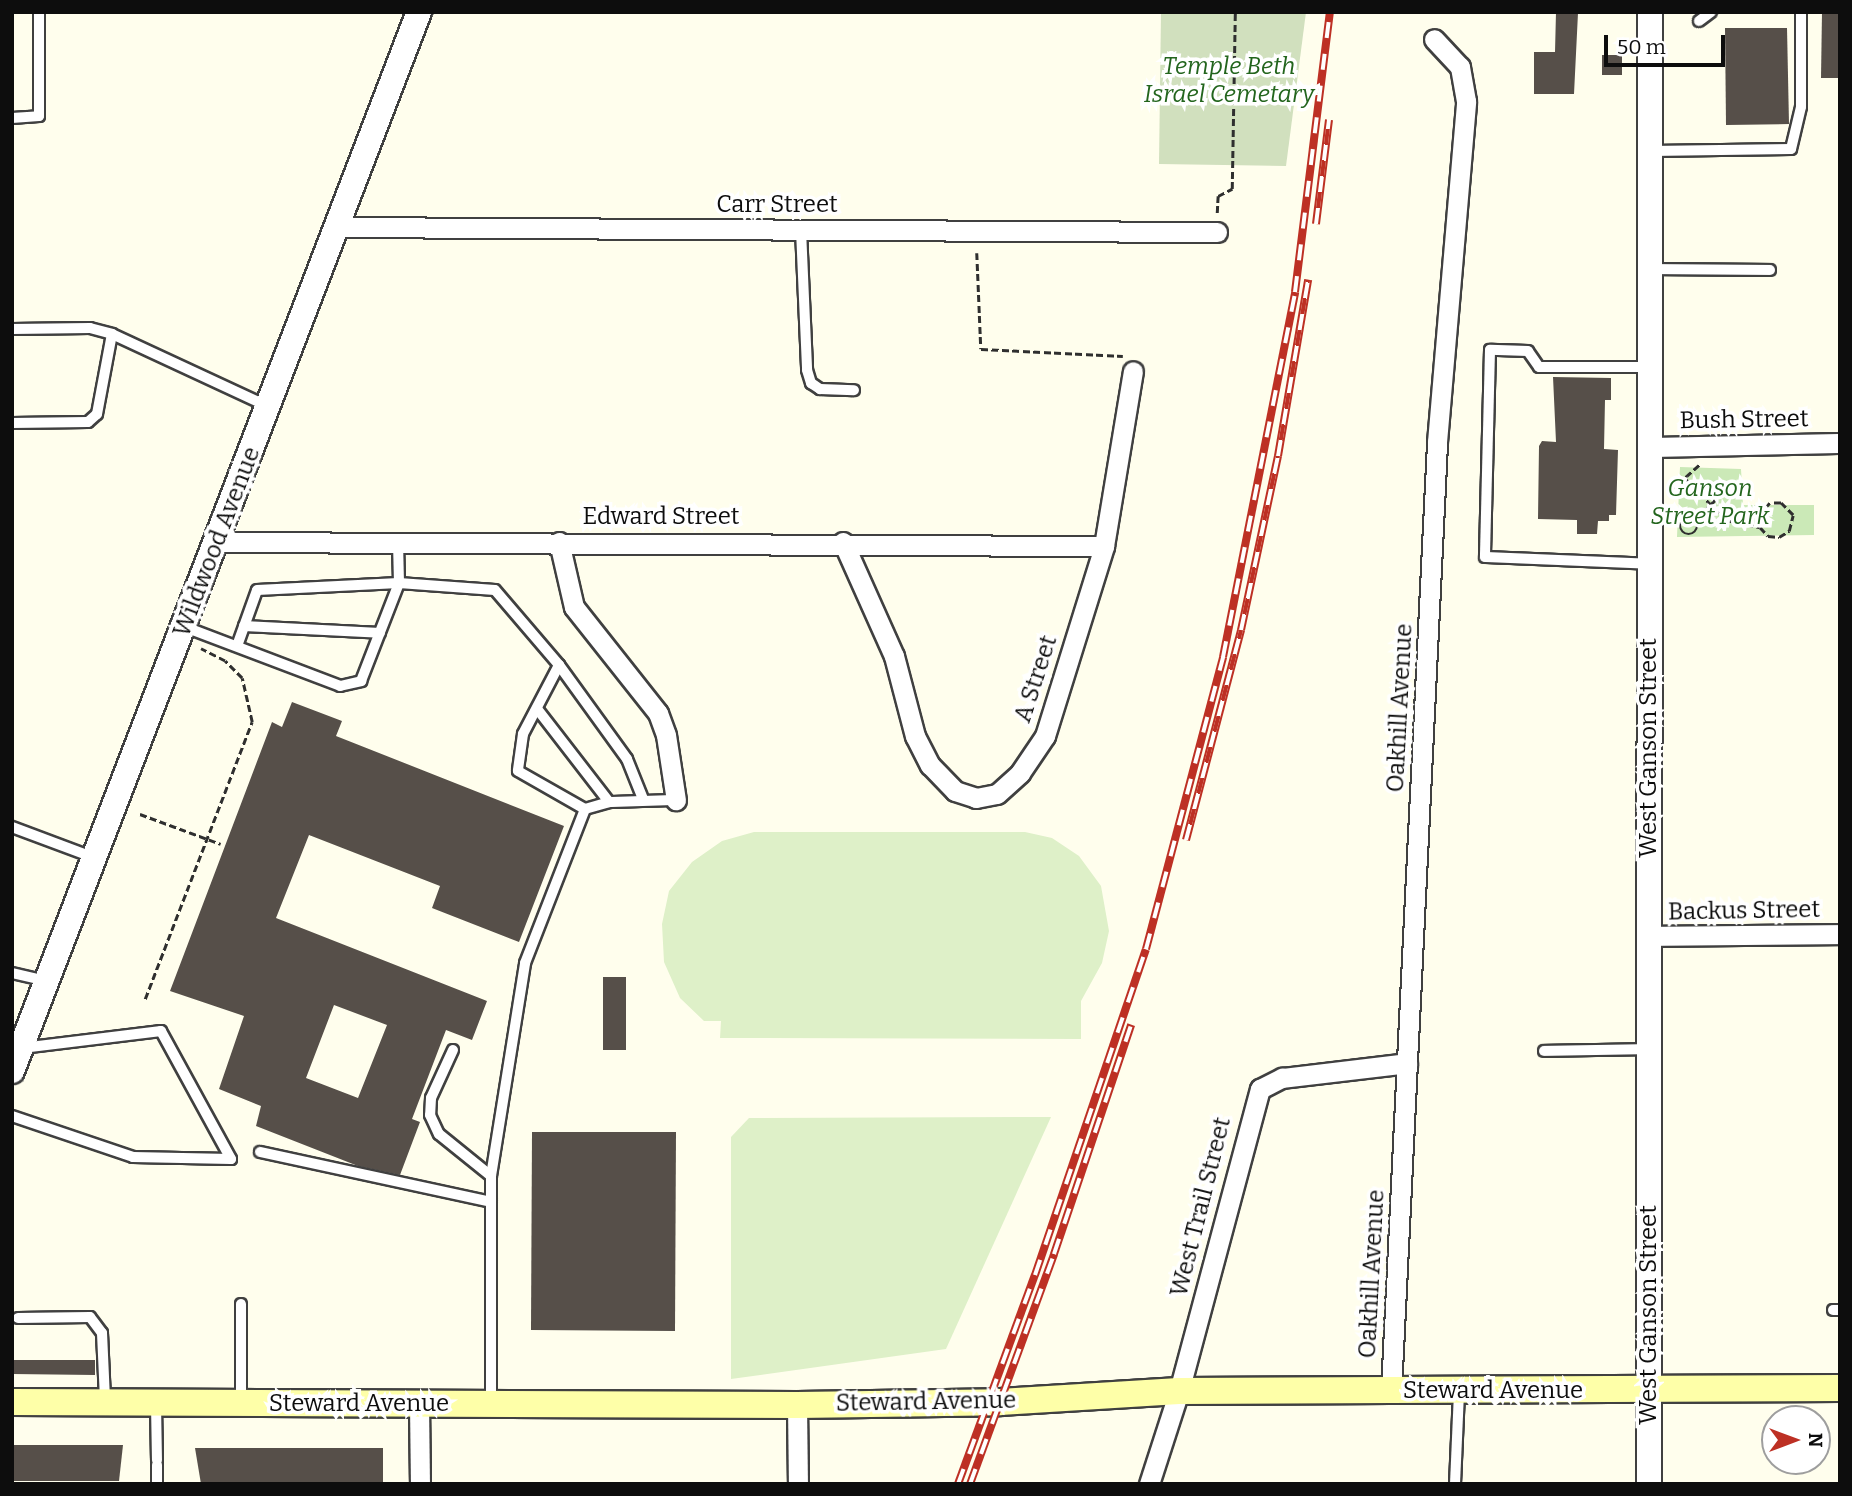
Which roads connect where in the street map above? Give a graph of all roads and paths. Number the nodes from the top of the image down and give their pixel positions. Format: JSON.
{"nodes":[{"id":1,"x":39,"y":12,"type":"edge"},
{"id":2,"x":419,"y":12,"type":"edge"},
{"id":3,"x":1235,"y":12,"type":"edge"},
{"id":4,"x":1650,"y":12,"type":"edge"},
{"id":5,"x":1711,"y":12,"type":"edge"},
{"id":6,"x":1801,"y":12,"type":"edge"},
{"id":7,"x":1699,"y":21,"type":"dead end"},
{"id":8,"x":1434,"y":39,"type":"dead end"},
{"id":9,"x":12,"y":118,"type":"edge"},
{"id":10,"x":1650,"y":151,"type":"junction"},
{"id":11,"x":336,"y":227,"type":"junction"},
{"id":12,"x":801,"y":230,"type":"junction"},
{"id":13,"x":1217,"y":232,"type":"joint"},
{"id":14,"x":977,"y":253,"type":"dead end"},
{"id":15,"x":1651,"y":269,"type":"junction"},
{"id":16,"x":1770,"y":270,"type":"dead end"},
{"id":17,"x":12,"y":328,"type":"edge"},
{"id":18,"x":112,"y":334,"type":"junction"},
{"id":19,"x":1649,"y":367,"type":"junction"},
{"id":20,"x":1133,"y":371,"type":"joint"},
{"id":21,"x":854,"y":390,"type":"dead end"},
{"id":22,"x":269,"y":407,"type":"junction"},
{"id":23,"x":12,"y":423,"type":"edge"},
{"id":24,"x":1840,"y":443,"type":"edge"},
{"id":25,"x":1650,"y":447,"type":"junction"},
{"id":26,"x":1699,"y":465,"type":"dead end"},
{"id":27,"x":1685,"y":478,"type":"junction"},
{"id":28,"x":1670,"y":491,"type":"dead end"},
{"id":29,"x":1718,"y":497,"type":"dead end"},
{"id":30,"x":1711,"y":505,"type":"junction"},
{"id":31,"x":1696,"y":519,"type":"junction"},
{"id":32,"x":1760,"y":527,"type":"junction"},
{"id":33,"x":398,"y":540,"type":"junction"},
{"id":34,"x":559,"y":541,"type":"junction"},
{"id":35,"x":218,"y":542,"type":"junction"},
{"id":36,"x":843,"y":542,"type":"junction"},
{"id":37,"x":1104,"y":546,"type":"junction"},
{"id":38,"x":1650,"y":564,"type":"junction"},
{"id":39,"x":399,"y":583,"type":"junction"},
{"id":40,"x":244,"y":626,"type":"junction"},
{"id":41,"x":185,"y":627,"type":"junction"},
{"id":42,"x":380,"y":633,"type":"junction"},
{"id":43,"x":237,"y":646,"type":"junction"},
{"id":44,"x":201,"y":649,"type":"dead end"},
{"id":45,"x":559,"y":665,"type":"junction"},
{"id":46,"x":538,"y":709,"type":"junction"},
{"id":47,"x":643,"y":799,"type":"junction"},
{"id":48,"x":676,"y":800,"type":"joint"},
{"id":49,"x":609,"y":802,"type":"junction"},
{"id":50,"x":585,"y":809,"type":"junction"},
{"id":51,"x":140,"y":814,"type":"dead end"},
{"id":52,"x":12,"y":827,"type":"edge"},
{"id":53,"x":206,"y":839,"type":"junction"},
{"id":54,"x":221,"y":844,"type":"dead end"},
{"id":55,"x":95,"y":858,"type":"junction"},
{"id":56,"x":1840,"y":934,"type":"edge"},
{"id":57,"x":1648,"y":936,"type":"junction"},
{"id":58,"x":12,"y":973,"type":"edge"},
{"id":59,"x":47,"y":981,"type":"junction"},
{"id":60,"x":145,"y":999,"type":"dead end"},
{"id":61,"x":1649,"y":1049,"type":"junction"},
{"id":62,"x":453,"y":1050,"type":"dead end"},
{"id":63,"x":1544,"y":1051,"type":"dead end"},
{"id":64,"x":16,"y":1058,"type":"edge"},
{"id":65,"x":1407,"y":1063,"type":"junction"},
{"id":66,"x":12,"y":1116,"type":"edge"},
{"id":67,"x":260,"y":1152,"type":"dead end"},
{"id":68,"x":491,"y":1176,"type":"junction"},
{"id":69,"x":491,"y":1202,"type":"junction"},
{"id":70,"x":241,"y":1304,"type":"dead end"},
{"id":71,"x":18,"y":1318,"type":"dead end"},
{"id":72,"x":1840,"y":1388,"type":"edge"},
{"id":73,"x":1179,"y":1391,"type":"junction"},
{"id":74,"x":1391,"y":1391,"type":"junction"},
{"id":75,"x":1460,"y":1391,"type":"junction"},
{"id":76,"x":1649,"y":1392,"type":"junction"},
{"id":77,"x":12,"y":1402,"type":"edge"},
{"id":78,"x":105,"y":1403,"type":"junction"},
{"id":79,"x":241,"y":1403,"type":"junction"},
{"id":80,"x":156,"y":1404,"type":"junction"},
{"id":81,"x":419,"y":1404,"type":"junction"},
{"id":82,"x":491,"y":1405,"type":"junction"},
{"id":83,"x":797,"y":1405,"type":"junction"},
{"id":84,"x":157,"y":1484,"type":"edge"},
{"id":85,"x":420,"y":1484,"type":"edge"},
{"id":86,"x":798,"y":1484,"type":"edge"},
{"id":87,"x":1149,"y":1484,"type":"edge"},
{"id":88,"x":1455,"y":1484,"type":"edge"},
{"id":89,"x":1649,"y":1484,"type":"edge"}],
"edges":[{"from":1,"to":9,"type":"lane"},
{"from":2,"to":11,"type":"street","name":"Wildwood Avenue"},
{"from":3,"to":13,"type":"path"},
{"from":4,"to":10,"type":"street","name":"West Ganson Street"},
{"from":5,"to":7,"type":"lane"},
{"from":6,"to":10,"type":"lane"},
{"from":8,"to":65,"type":"street","name":"Oakhill Avenue"},
{"from":10,"to":15,"type":"street","name":"West Ganson Street"},
{"from":11,"to":12,"type":"street","name":"Carr Street"},
{"from":11,"to":22,"type":"street","name":"Wildwood Avenue"},
{"from":12,"to":13,"type":"street","name":"Carr Street"},
{"from":12,"to":21,"type":"lane"},
{"from":14,"to":20,"type":"path"},
{"from":15,"to":16,"type":"lane"},
{"from":15,"to":19,"type":"street","name":"West Ganson Street"},
{"from":17,"to":18,"type":"lane"},
{"from":18,"to":22,"type":"lane"},
{"from":18,"to":23,"type":"lane"},
{"from":19,"to":25,"type":"street","name":"West Ganson Street"},
{"from":19,"to":38,"type":"lane"},
{"from":20,"to":37,"type":"street","name":"A Street"},
{"from":22,"to":35,"type":"street","name":"Wildwood Avenue"},
{"from":24,"to":25,"type":"street","name":"Bush Street"},
{"from":25,"to":38,"type":"street","name":"West Ganson Street"},
{"from":26,"to":27,"type":"path"},
{"from":27,"to":28,"type":"path"},
{"from":27,"to":30,"type":"path"},
{"from":29,"to":30,"type":"path"},
{"from":30,"to":31,"type":"path"},
{"from":30,"to":32,"type":"path"},
{"from":31,"to":31,"type":"path"},
{"from":32,"to":32,"type":"path"},
{"from":33,"to":34,"type":"street","name":"Edward Street"},
{"from":33,"to":35,"type":"street","name":"Edward Street"},
{"from":33,"to":39,"type":"lane"},
{"from":34,"to":36,"type":"street","name":"Edward Street"},
{"from":34,"to":48,"type":"street"},
{"from":35,"to":41,"type":"street","name":"Wildwood Avenue"},
{"from":36,"to":37,"type":"street","name":"Edward Street"},
{"from":36,"to":37,"type":"street","name":"A Street"},
{"from":38,"to":57,"type":"street","name":"West Ganson Street"},
{"from":39,"to":40,"type":"lane"},
{"from":39,"to":42,"type":"lane"},
{"from":39,"to":45,"type":"lane"},
{"from":40,"to":42,"type":"lane"},
{"from":40,"to":43,"type":"lane"},
{"from":41,"to":43,"type":"lane"},
{"from":41,"to":55,"type":"street","name":"Wildwood Avenue"},
{"from":42,"to":43,"type":"lane"},
{"from":44,"to":53,"type":"path"},
{"from":45,"to":46,"type":"lane"},
{"from":45,"to":47,"type":"lane"},
{"from":46,"to":49,"type":"lane"},
{"from":46,"to":50,"type":"lane"},
{"from":47,"to":48,"type":"lane"},
{"from":47,"to":49,"type":"lane"},
{"from":49,"to":50,"type":"lane"},
{"from":50,"to":68,"type":"lane"},
{"from":51,"to":53,"type":"path"},
{"from":52,"to":55,"type":"lane"},
{"from":53,"to":54,"type":"path"},
{"from":53,"to":60,"type":"path"},
{"from":55,"to":59,"type":"street","name":"Wildwood Avenue"},
{"from":56,"to":57,"type":"street","name":"Backus Street"},
{"from":57,"to":61,"type":"street","name":"West Ganson Street"},
{"from":58,"to":59,"type":"lane"},
{"from":59,"to":64,"type":"street","name":"Wildwood Avenue"},
{"from":61,"to":63,"type":"lane"},
{"from":61,"to":76,"type":"street","name":"West Ganson Street"},
{"from":62,"to":68,"type":"lane"},
{"from":64,"to":66,"type":"lane"},
{"from":65,"to":73,"type":"street","name":"West Trail Street"},
{"from":65,"to":74,"type":"street","name":"Oakhill Avenue"},
{"from":67,"to":69,"type":"lane"},
{"from":68,"to":69,"type":"lane"},
{"from":69,"to":82,"type":"lane"},
{"from":70,"to":79,"type":"lane"},
{"from":71,"to":78,"type":"lane"},
{"from":72,"to":76,"type":"main road","name":"Steward Avenue"},
{"from":73,"to":74,"type":"main road","name":"Steward Avenue"},
{"from":73,"to":83,"type":"main road","name":"Steward Avenue"},
{"from":73,"to":87,"type":"street","name":"West Trail Street"},
{"from":74,"to":75,"type":"main road","name":"Steward Avenue"},
{"from":75,"to":76,"type":"main road","name":"Steward Avenue"},
{"from":75,"to":88,"type":"lane"},
{"from":76,"to":89,"type":"street","name":"West Ganson Street"},
{"from":77,"to":78,"type":"main road","name":"Steward Avenue"},
{"from":78,"to":80,"type":"main road","name":"Steward Avenue"},
{"from":79,"to":80,"type":"main road","name":"Steward Avenue"},
{"from":79,"to":81,"type":"main road","name":"Steward Avenue"},
{"from":80,"to":84,"type":"lane"},
{"from":81,"to":82,"type":"main road","name":"Steward Avenue"},
{"from":81,"to":85,"type":"street"},
{"from":82,"to":83,"type":"main road","name":"Steward Avenue"},
{"from":83,"to":86,"type":"street"}]}
